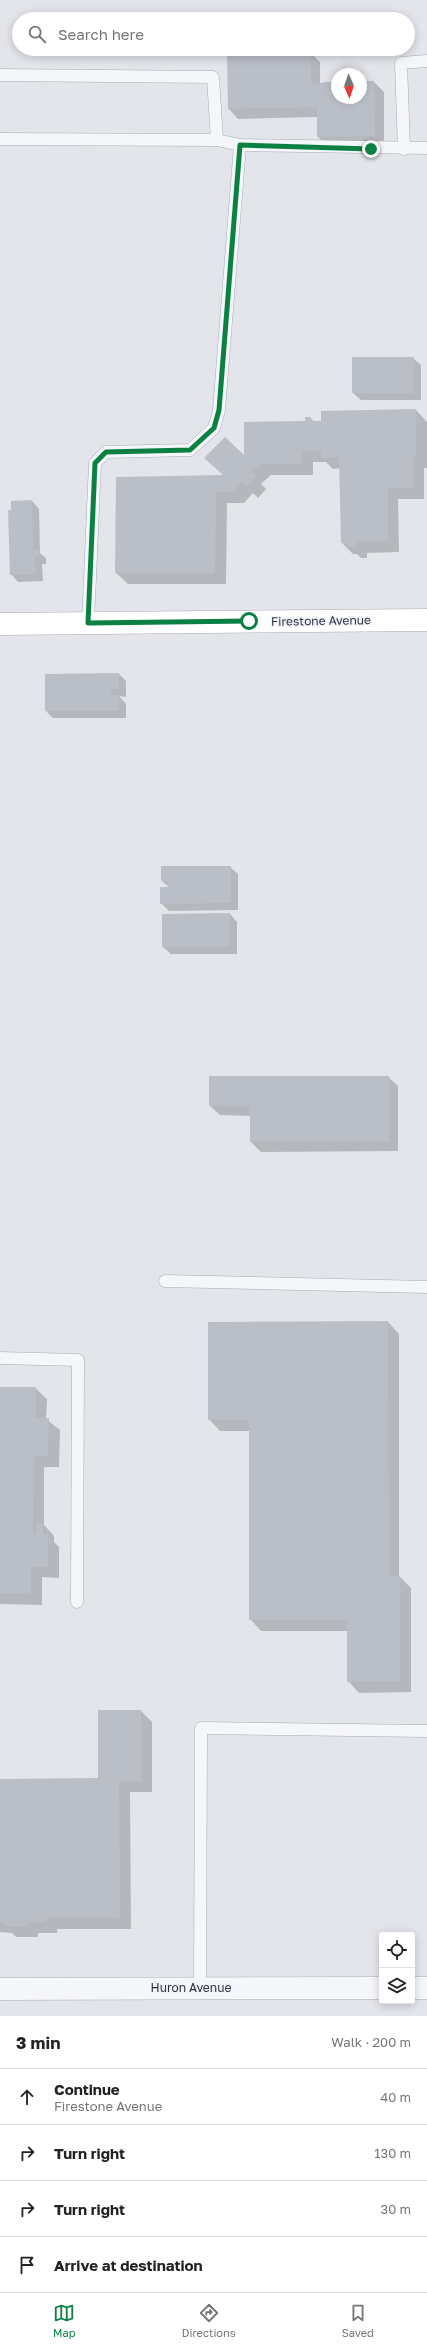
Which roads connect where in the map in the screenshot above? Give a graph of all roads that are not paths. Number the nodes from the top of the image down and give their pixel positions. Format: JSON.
{"nodes":[{"id":1,"x":427,"y":61,"type":"edge"},
{"id":2,"x":0,"y":75,"type":"edge"},
{"id":3,"x":0,"y":139,"type":"edge"},
{"id":4,"x":217,"y":140,"type":"junction"},
{"id":5,"x":240,"y":145,"type":"junction"},
{"id":6,"x":404,"y":148,"type":"junction"},
{"id":7,"x":427,"y":148,"type":"edge"},
{"id":8,"x":427,"y":620,"type":"edge"},
{"id":9,"x":88,"y":623,"type":"junction"},
{"id":10,"x":0,"y":624,"type":"edge"},
{"id":11,"x":165,"y":1280,"type":"dead end"},
{"id":12,"x":427,"y":1287,"type":"edge"},
{"id":13,"x":0,"y":1358,"type":"edge"},
{"id":14,"x":77,"y":1602,"type":"dead end"},
{"id":15,"x":427,"y":1731,"type":"edge"},
{"id":16,"x":200,"y":1988,"type":"junction"},
{"id":17,"x":379,"y":1988,"type":"edge"},
{"id":18,"x":415,"y":1988,"type":"edge"},
{"id":19,"x":427,"y":1988,"type":"edge"},
{"id":20,"x":0,"y":1989,"type":"edge"}],
"edges":[{"from":1,"to":6,"type":"lane"},
{"from":2,"to":4,"type":"lane"},
{"from":3,"to":4,"type":"lane"},
{"from":4,"to":5,"type":"lane"},
{"from":5,"to":6,"type":"lane"},
{"from":5,"to":9,"type":"lane"},
{"from":6,"to":7,"type":"lane"},
{"from":8,"to":9,"type":"main road","name":"Firestone Avenue"},
{"from":9,"to":10,"type":"main road","name":"Firestone Avenue"},
{"from":11,"to":12,"type":"lane"},
{"from":13,"to":14,"type":"lane"},
{"from":15,"to":16,"type":"lane"},
{"from":16,"to":17,"type":"street","name":"Huron Avenue"},
{"from":16,"to":20,"type":"street","name":"Huron Avenue"},
{"from":18,"to":19,"type":"street"}]}
